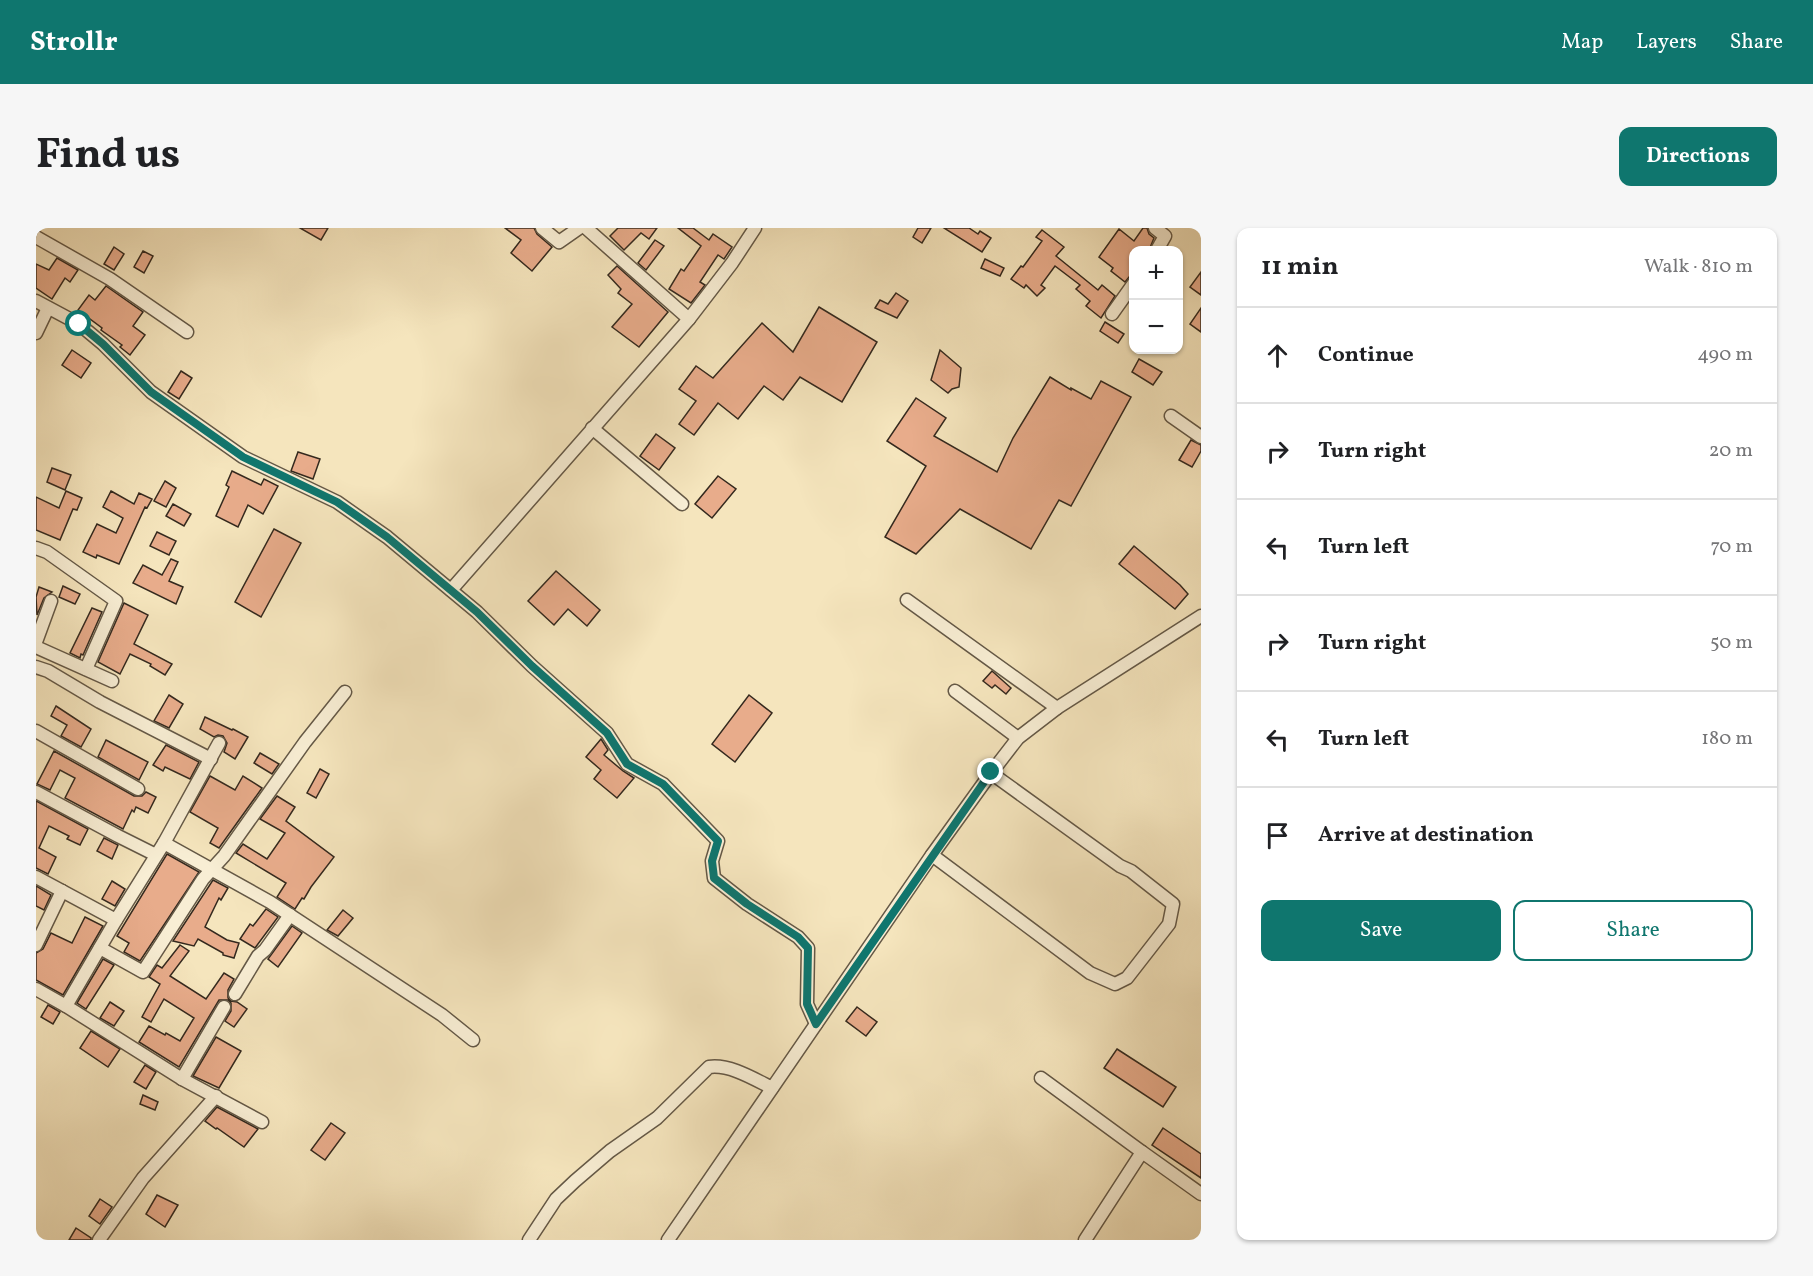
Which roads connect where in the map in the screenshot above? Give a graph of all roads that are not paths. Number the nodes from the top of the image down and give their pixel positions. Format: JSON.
{"nodes":[{"id":1,"x":44,"y":228,"type":"edge"},
{"id":2,"x":542,"y":228,"type":"edge"},
{"id":3,"x":579,"y":228,"type":"edge"},
{"id":4,"x":755,"y":228,"type":"edge"},
{"id":5,"x":1155,"y":228,"type":"edge"},
{"id":6,"x":594,"y":231,"type":"edge"},
{"id":7,"x":36,"y":236,"type":"edge"},
{"id":8,"x":1159,"y":246,"type":"edge"},
{"id":9,"x":1129,"y":290,"type":"edge"},
{"id":10,"x":36,"y":301,"type":"edge"},
{"id":11,"x":48,"y":308,"type":"junction"},
{"id":12,"x":1112,"y":314,"type":"dead end"},
{"id":13,"x":689,"y":319,"type":"junction"},
{"id":14,"x":187,"y":332,"type":"dead end"},
{"id":15,"x":36,"y":333,"type":"edge"},
{"id":16,"x":1171,"y":416,"type":"dead end"},
{"id":17,"x":592,"y":428,"type":"junction"},
{"id":18,"x":1201,"y":437,"type":"edge"},
{"id":19,"x":682,"y":504,"type":"dead end"},
{"id":20,"x":36,"y":548,"type":"edge"},
{"id":21,"x":451,"y":590,"type":"junction"},
{"id":22,"x":907,"y":600,"type":"dead end"},
{"id":23,"x":51,"y":601,"type":"dead end"},
{"id":24,"x":1201,"y":616,"type":"edge"},
{"id":25,"x":36,"y":642,"type":"edge"},
{"id":26,"x":36,"y":647,"type":"edge"},
{"id":27,"x":36,"y":667,"type":"edge"},
{"id":28,"x":86,"y":669,"type":"junction"},
{"id":29,"x":112,"y":681,"type":"dead end"},
{"id":30,"x":955,"y":691,"type":"dead end"},
{"id":31,"x":345,"y":692,"type":"dead end"},
{"id":32,"x":1057,"y":708,"type":"junction"},
{"id":33,"x":36,"y":731,"type":"edge"},
{"id":34,"x":1018,"y":738,"type":"junction"},
{"id":35,"x":219,"y":744,"type":"dead end"},
{"id":36,"x":211,"y":759,"type":"junction"},
{"id":37,"x":991,"y":772,"type":"junction"},
{"id":38,"x":138,"y":789,"type":"dead end"},
{"id":39,"x":36,"y":792,"type":"edge"},
{"id":40,"x":164,"y":843,"type":"junction"},
{"id":41,"x":156,"y":855,"type":"junction"},
{"id":42,"x":932,"y":855,"type":"junction"},
{"id":43,"x":211,"y":870,"type":"junction"},
{"id":44,"x":36,"y":877,"type":"edge"},
{"id":45,"x":62,"y":891,"type":"junction"},
{"id":46,"x":290,"y":915,"type":"junction"},
{"id":47,"x":116,"y":920,"type":"junction"},
{"id":48,"x":36,"y":945,"type":"edge"},
{"id":49,"x":100,"y":948,"type":"junction"},
{"id":50,"x":36,"y":990,"type":"edge"},
{"id":51,"x":236,"y":994,"type":"dead end"},
{"id":52,"x":66,"y":1006,"type":"junction"},
{"id":53,"x":224,"y":1007,"type":"dead end"},
{"id":54,"x":816,"y":1024,"type":"junction"},
{"id":55,"x":473,"y":1040,"type":"dead end"},
{"id":56,"x":1041,"y":1078,"type":"dead end"},
{"id":57,"x":182,"y":1080,"type":"junction"},
{"id":58,"x":772,"y":1088,"type":"junction"},
{"id":59,"x":216,"y":1096,"type":"junction"},
{"id":60,"x":262,"y":1122,"type":"dead end"},
{"id":61,"x":1142,"y":1152,"type":"junction"},
{"id":62,"x":1201,"y":1194,"type":"edge"},
{"id":63,"x":99,"y":1240,"type":"edge"},
{"id":64,"x":529,"y":1240,"type":"edge"},
{"id":65,"x":668,"y":1240,"type":"edge"},
{"id":66,"x":1085,"y":1240,"type":"edge"}],
"edges":[{"from":1,"to":7,"type":"street"},
{"from":2,"to":3,"type":"street"},
{"from":4,"to":13,"type":"street"},
{"from":5,"to":8,"type":"street"},
{"from":6,"to":13,"type":"street"},
{"from":7,"to":14,"type":"street"},
{"from":9,"to":12,"type":"street"},
{"from":10,"to":11,"type":"street"},
{"from":11,"to":15,"type":"street"},
{"from":11,"to":21,"type":"street"},
{"from":13,"to":17,"type":"street"},
{"from":16,"to":18,"type":"street"},
{"from":17,"to":19,"type":"street"},
{"from":17,"to":21,"type":"street"},
{"from":20,"to":28,"type":"street"},
{"from":21,"to":54,"type":"street"},
{"from":22,"to":32,"type":"street"},
{"from":23,"to":25,"type":"street"},
{"from":24,"to":32,"type":"street"},
{"from":26,"to":28,"type":"street"},
{"from":27,"to":36,"type":"street"},
{"from":28,"to":29,"type":"street"},
{"from":30,"to":34,"type":"street"},
{"from":31,"to":43,"type":"street"},
{"from":32,"to":34,"type":"street"},
{"from":33,"to":38,"type":"street"},
{"from":34,"to":37,"type":"street"},
{"from":35,"to":36,"type":"street"},
{"from":36,"to":40,"type":"street"},
{"from":37,"to":42,"type":"street"},
{"from":37,"to":42,"type":"street"},
{"from":39,"to":41,"type":"street"},
{"from":40,"to":41,"type":"street"},
{"from":40,"to":43,"type":"street"},
{"from":41,"to":47,"type":"street"},
{"from":42,"to":54,"type":"street"},
{"from":43,"to":46,"type":"street"},
{"from":43,"to":49,"type":"street"},
{"from":44,"to":45,"type":"street"},
{"from":45,"to":47,"type":"street"},
{"from":45,"to":48,"type":"street"},
{"from":46,"to":51,"type":"street"},
{"from":46,"to":55,"type":"street"},
{"from":47,"to":49,"type":"street"},
{"from":49,"to":52,"type":"street"},
{"from":50,"to":52,"type":"street"},
{"from":52,"to":57,"type":"street"},
{"from":53,"to":57,"type":"street"},
{"from":54,"to":58,"type":"street"},
{"from":56,"to":61,"type":"street"},
{"from":57,"to":59,"type":"street"},
{"from":58,"to":64,"type":"street"},
{"from":58,"to":65,"type":"street"},
{"from":59,"to":60,"type":"street"},
{"from":59,"to":63,"type":"street"},
{"from":61,"to":62,"type":"street"},
{"from":61,"to":66,"type":"street"}]}
